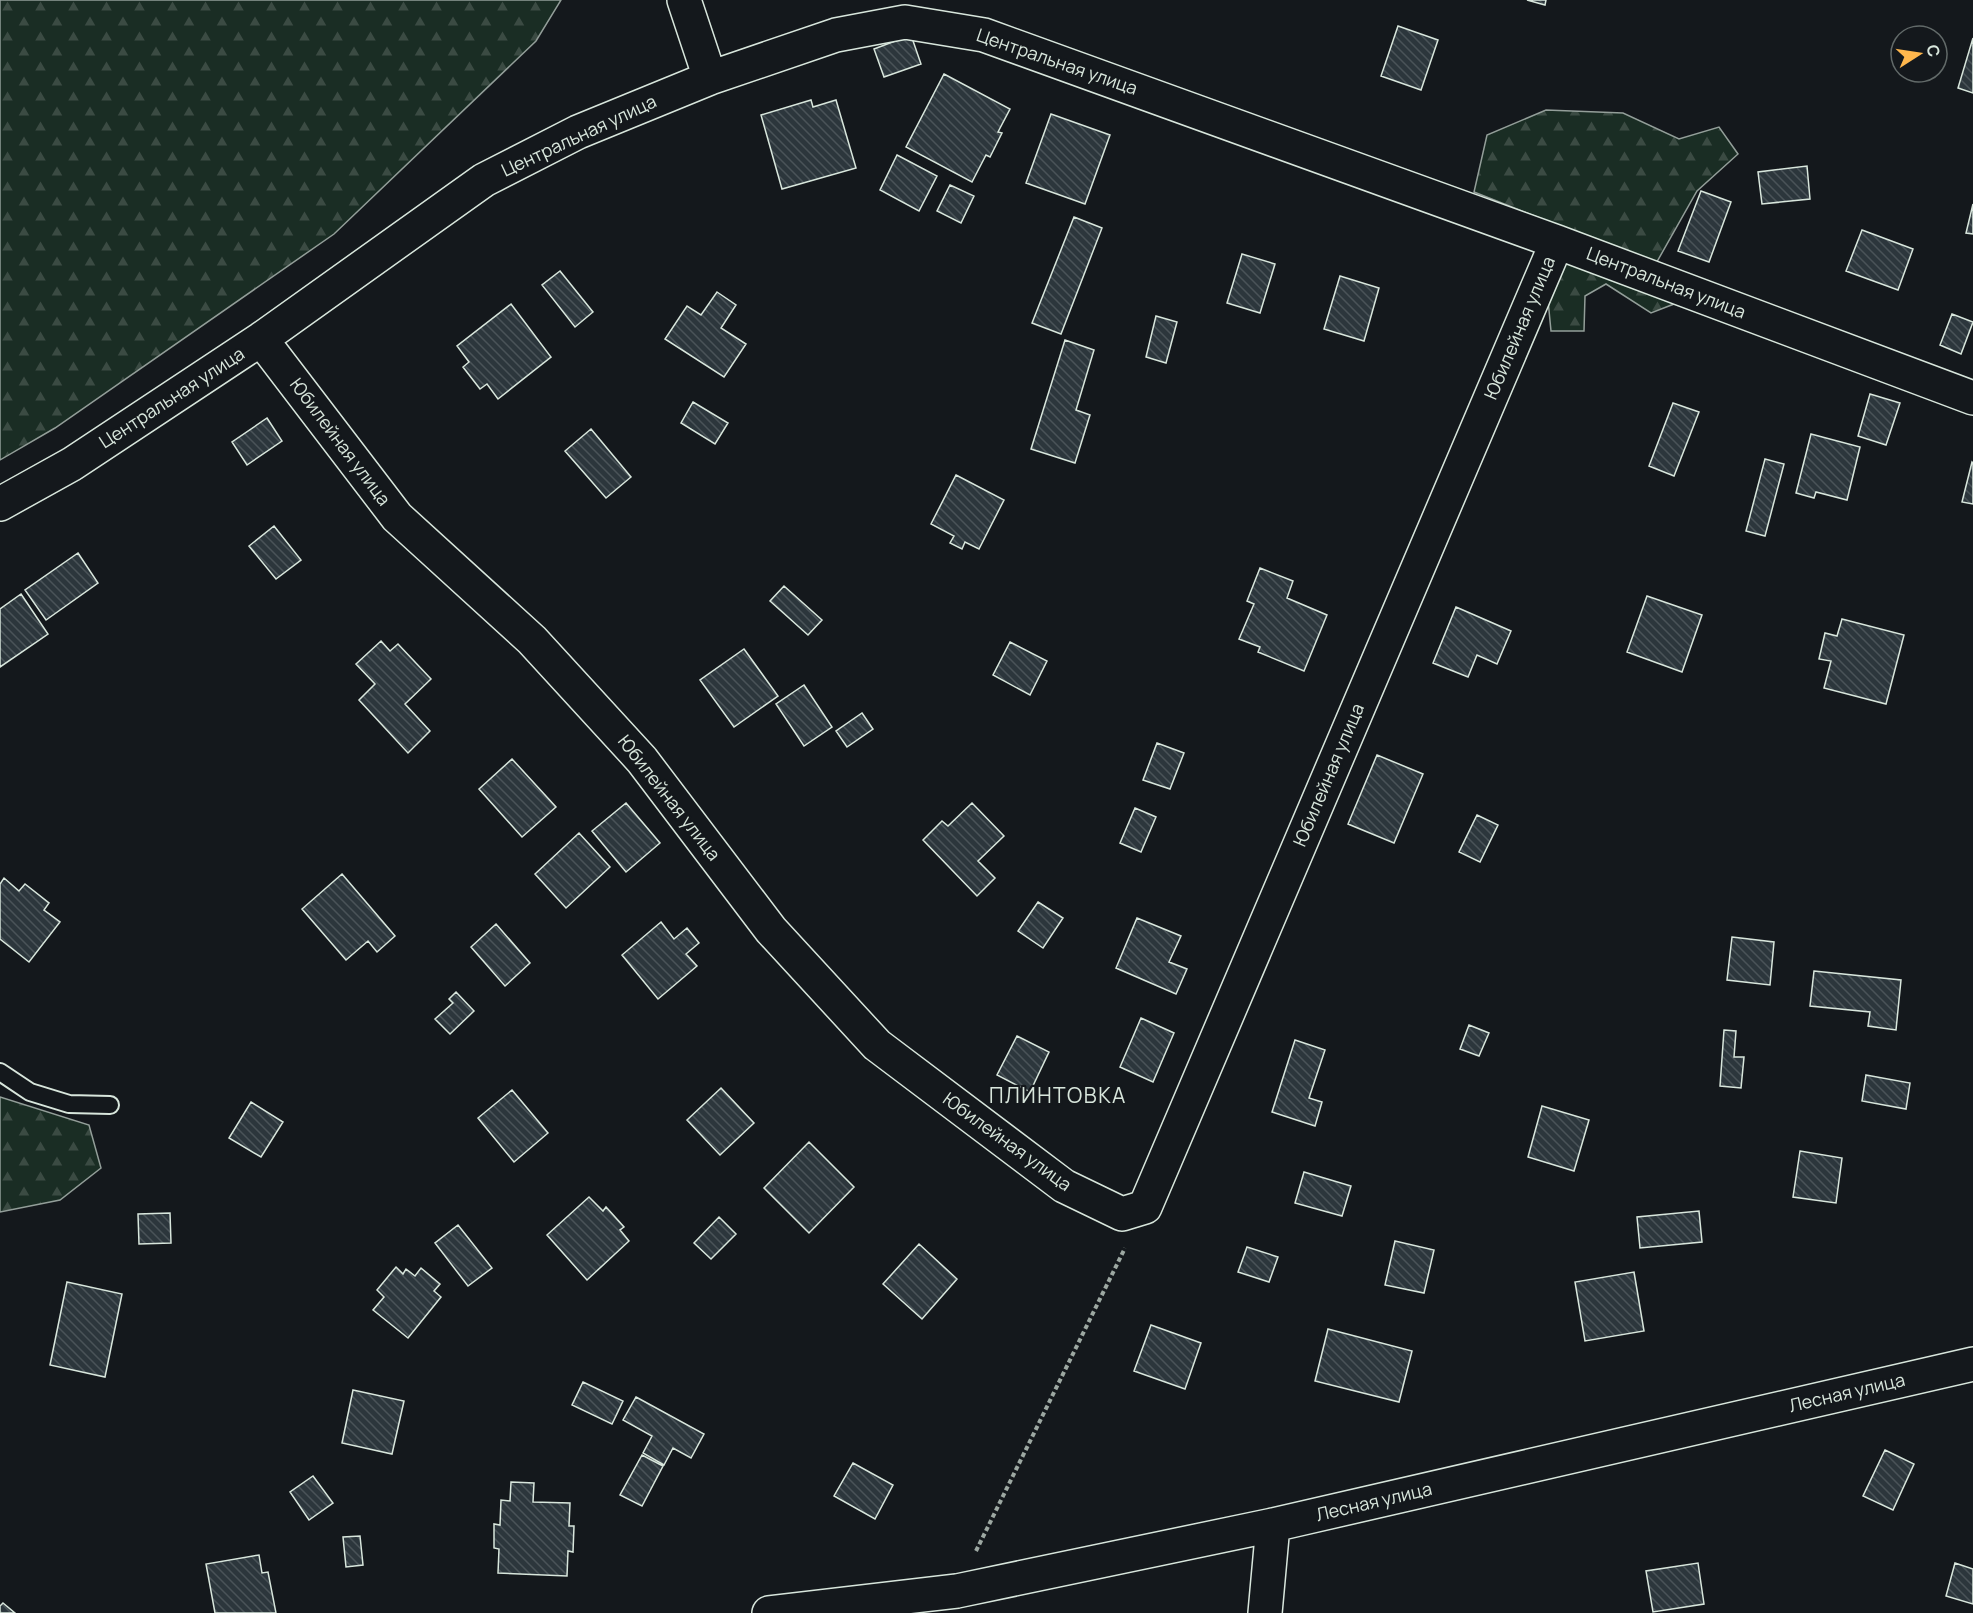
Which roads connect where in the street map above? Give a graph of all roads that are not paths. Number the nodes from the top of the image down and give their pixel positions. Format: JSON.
{"nodes":[{"id":1,"x":684,"y":0,"type":"edge"},
{"id":2,"x":710,"y":78,"type":"junction"},
{"id":3,"x":1557,"y":242,"type":"junction"},
{"id":4,"x":261,"y":339,"type":"junction"},
{"id":5,"x":1973,"y":398,"type":"edge"},
{"id":6,"x":0,"y":504,"type":"edge"},
{"id":7,"x":0,"y":1072,"type":"edge"},
{"id":8,"x":110,"y":1105,"type":"dead end"},
{"id":9,"x":1973,"y":1364,"type":"edge"},
{"id":10,"x":1273,"y":1525,"type":"junction"},
{"id":11,"x":769,"y":1613,"type":"edge"},
{"id":12,"x":1265,"y":1613,"type":"edge"}],
"edges":[{"from":1,"to":2,"type":"street"},
{"from":2,"to":3,"type":"street","name":"Центральная улица"},
{"from":2,"to":4,"type":"street","name":"Центральная улица"},
{"from":3,"to":4,"type":"street","name":"Юбилейная улица"},
{"from":3,"to":5,"type":"street","name":"Центральная улица"},
{"from":4,"to":6,"type":"street","name":"Центральная улица"},
{"from":7,"to":8,"type":"lane"},
{"from":9,"to":10,"type":"street","name":"Лесная улица"},
{"from":10,"to":11,"type":"street","name":"Лесная улица"},
{"from":10,"to":12,"type":"street"}]}
